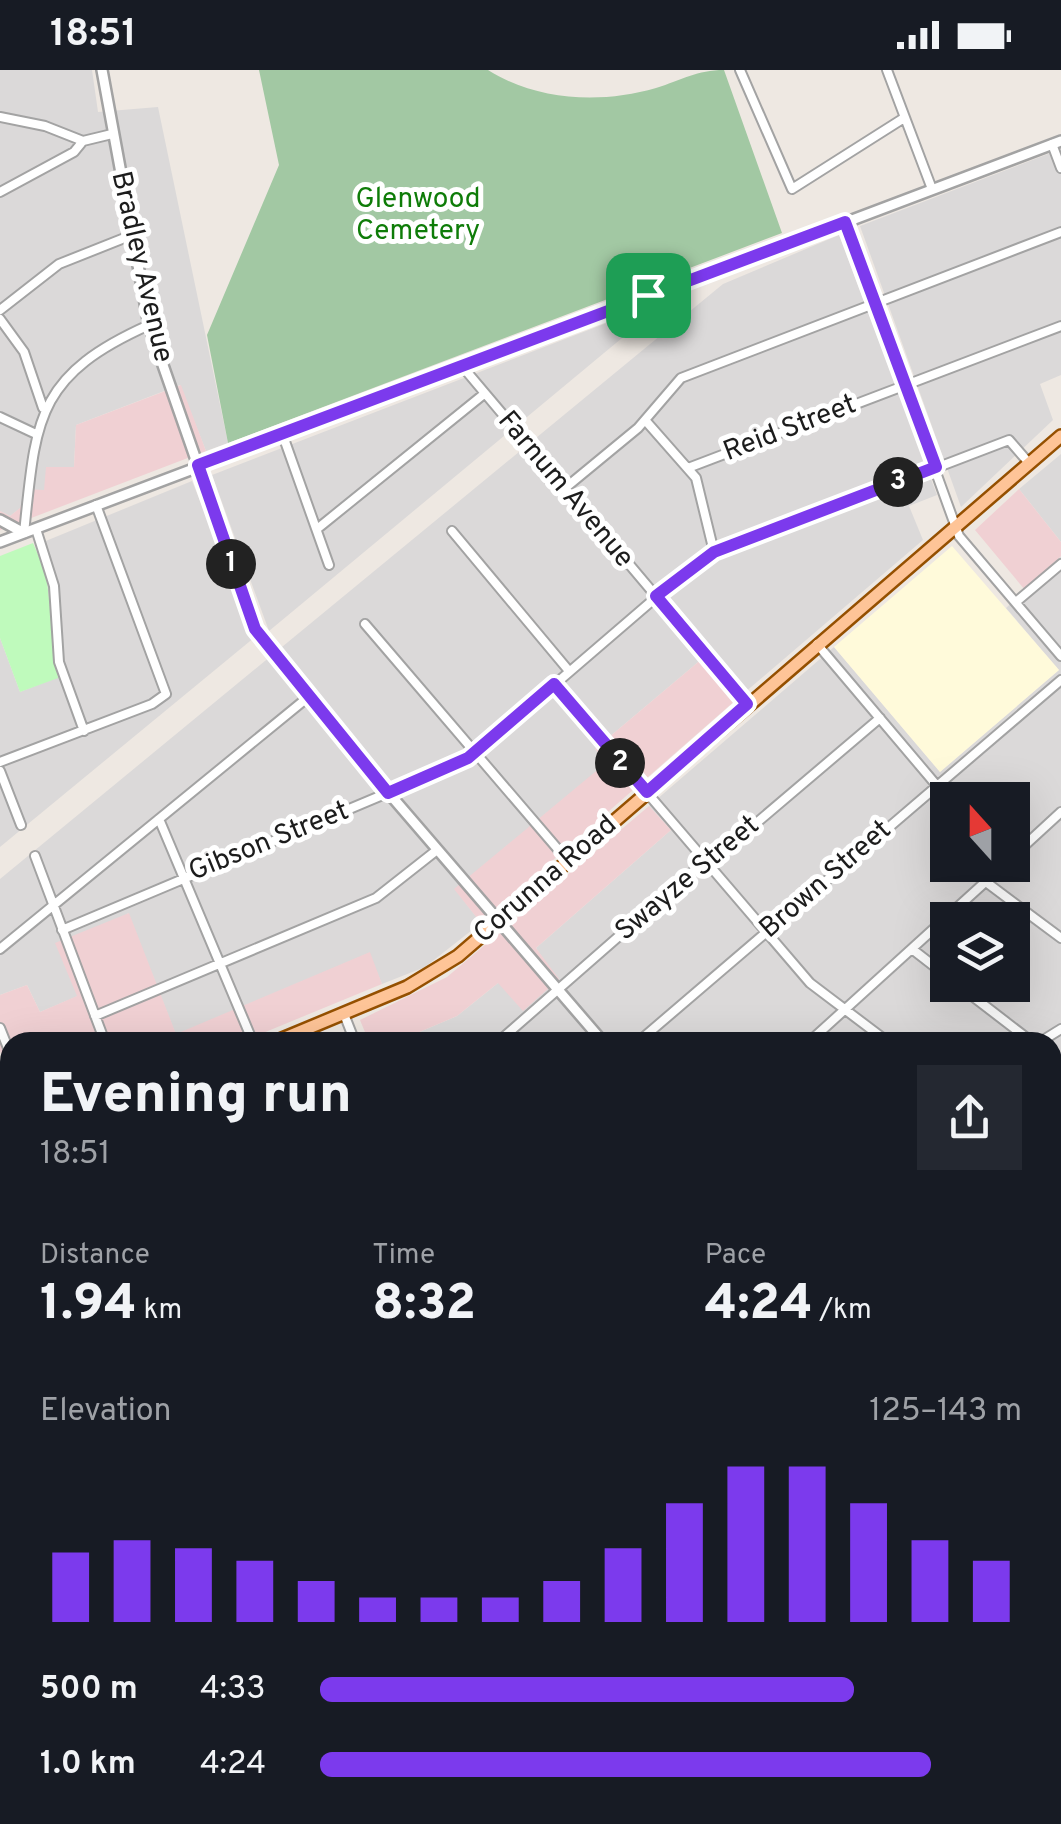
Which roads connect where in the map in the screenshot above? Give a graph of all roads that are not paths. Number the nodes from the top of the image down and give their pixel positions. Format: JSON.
{"nodes":[{"id":1,"x":102,"y":70,"type":"edge"},
{"id":2,"x":740,"y":70,"type":"edge"},
{"id":3,"x":887,"y":70,"type":"edge"},
{"id":4,"x":0,"y":117,"type":"edge"},
{"id":5,"x":904,"y":118,"type":"junction"},
{"id":6,"x":112,"y":134,"type":"junction"},
{"id":7,"x":83,"y":141,"type":"junction"},
{"id":8,"x":1057,"y":143,"type":"edge"},
{"id":9,"x":1061,"y":168,"type":"edge"},
{"id":10,"x":932,"y":189,"type":"junction"},
{"id":11,"x":0,"y":192,"type":"edge"},
{"id":12,"x":845,"y":222,"type":"junction"},
{"id":13,"x":1061,"y":232,"type":"edge"},
{"id":14,"x":132,"y":235,"type":"junction"},
{"id":15,"x":876,"y":304,"type":"junction"},
{"id":16,"x":0,"y":310,"type":"edge"},
{"id":17,"x":0,"y":319,"type":"edge"},
{"id":18,"x":150,"y":325,"type":"junction"},
{"id":19,"x":1061,"y":326,"type":"edge"},
{"id":20,"x":462,"y":366,"type":"junction"},
{"id":21,"x":906,"y":386,"type":"junction"},
{"id":22,"x":484,"y":394,"type":"junction"},
{"id":23,"x":44,"y":408,"type":"junction"},
{"id":24,"x":0,"y":416,"type":"edge"},
{"id":25,"x":646,"y":420,"type":"junction"},
{"id":26,"x":36,"y":434,"type":"junction"},
{"id":27,"x":282,"y":434,"type":"junction"},
{"id":28,"x":1061,"y":436,"type":"edge"},
{"id":29,"x":1029,"y":463,"type":"junction"},
{"id":30,"x":198,"y":465,"type":"junction"},
{"id":31,"x":936,"y":467,"type":"junction"},
{"id":32,"x":688,"y":468,"type":"junction"},
{"id":33,"x":564,"y":489,"type":"junction"},
{"id":34,"x":96,"y":505,"type":"junction"},
{"id":35,"x":0,"y":520,"type":"edge"},
{"id":36,"x":957,"y":525,"type":"junction"},
{"id":37,"x":36,"y":529,"type":"junction"},
{"id":38,"x":316,"y":529,"type":"junction"},
{"id":39,"x":452,"y":531,"type":"dead end"},
{"id":40,"x":24,"y":533,"type":"junction"},
{"id":41,"x":0,"y":542,"type":"edge"},
{"id":42,"x":714,"y":552,"type":"junction"},
{"id":43,"x":329,"y":564,"type":"dead end"},
{"id":44,"x":1061,"y":564,"type":"edge"},
{"id":45,"x":656,"y":596,"type":"junction"},
{"id":46,"x":1016,"y":602,"type":"junction"},
{"id":47,"x":365,"y":624,"type":"dead end"},
{"id":48,"x":817,"y":644,"type":"junction"},
{"id":49,"x":1061,"y":656,"type":"edge"},
{"id":50,"x":569,"y":671,"type":"junction"},
{"id":51,"x":1061,"y":680,"type":"edge"},
{"id":52,"x":554,"y":684,"type":"junction"},
{"id":53,"x":307,"y":698,"type":"junction"},
{"id":54,"x":747,"y":704,"type":"junction"},
{"id":55,"x":880,"y":718,"type":"junction"},
{"id":56,"x":84,"y":730,"type":"junction"},
{"id":57,"x":475,"y":752,"type":"junction"},
{"id":58,"x":0,"y":762,"type":"edge"},
{"id":59,"x":0,"y":771,"type":"edge"},
{"id":60,"x":934,"y":782,"type":"edge"},
{"id":61,"x":938,"y":782,"type":"edge"},
{"id":62,"x":930,"y":789,"type":"edge"},
{"id":63,"x":647,"y":792,"type":"junction"},
{"id":64,"x":388,"y":793,"type":"junction"},
{"id":65,"x":1061,"y":812,"type":"edge"},
{"id":66,"x":159,"y":819,"type":"junction"},
{"id":67,"x":21,"y":825,"type":"dead end"},
{"id":68,"x":1030,"y":840,"type":"edge"},
{"id":69,"x":437,"y":850,"type":"junction"},
{"id":70,"x":35,"y":856,"type":"dead end"},
{"id":71,"x":568,"y":861,"type":"junction"},
{"id":72,"x":705,"y":864,"type":"junction"},
{"id":73,"x":184,"y":877,"type":"junction"},
{"id":74,"x":986,"y":882,"type":"joint"},
{"id":75,"x":52,"y":906,"type":"junction"},
{"id":76,"x":499,"y":921,"type":"junction"},
{"id":77,"x":62,"y":930,"type":"junction"},
{"id":78,"x":765,"y":932,"type":"junction"},
{"id":79,"x":1061,"y":938,"type":"edge"},
{"id":80,"x":0,"y":949,"type":"edge"},
{"id":81,"x":912,"y":949,"type":"junction"},
{"id":82,"x":930,"y":962,"type":"edge"},
{"id":83,"x":220,"y":964,"type":"junction"},
{"id":84,"x":558,"y":990,"type":"junction"},
{"id":85,"x":980,"y":1002,"type":"edge"},
{"id":86,"x":845,"y":1010,"type":"junction"},
{"id":87,"x":344,"y":1014,"type":"junction"},
{"id":88,"x":95,"y":1016,"type":"junction"},
{"id":89,"x":101,"y":1032,"type":"edge"},
{"id":90,"x":249,"y":1032,"type":"edge"},
{"id":91,"x":300,"y":1032,"type":"edge"},
{"id":92,"x":351,"y":1032,"type":"edge"},
{"id":93,"x":510,"y":1032,"type":"edge"},
{"id":94,"x":594,"y":1032,"type":"edge"},
{"id":95,"x":650,"y":1032,"type":"edge"},
{"id":96,"x":820,"y":1032,"type":"edge"},
{"id":97,"x":875,"y":1032,"type":"edge"},
{"id":98,"x":1019,"y":1032,"type":"edge"}],
"edges":[{"from":1,"to":6,"type":"street","name":"Bradley Avenue"},
{"from":2,"to":5,"type":"street"},
{"from":3,"to":5,"type":"street"},
{"from":4,"to":7,"type":"street"},
{"from":5,"to":10,"type":"street"},
{"from":6,"to":7,"type":"street"},
{"from":6,"to":14,"type":"street","name":"Bradley Avenue"},
{"from":7,"to":11,"type":"street"},
{"from":8,"to":9,"type":"street"},
{"from":8,"to":10,"type":"street"},
{"from":10,"to":12,"type":"street"},
{"from":12,"to":15,"type":"street"},
{"from":12,"to":20,"type":"street"},
{"from":13,"to":15,"type":"street"},
{"from":14,"to":16,"type":"street"},
{"from":14,"to":18,"type":"street","name":"Bradley Avenue"},
{"from":15,"to":21,"type":"street"},
{"from":15,"to":25,"type":"street"},
{"from":17,"to":23,"type":"street"},
{"from":18,"to":23,"type":"street"},
{"from":18,"to":30,"type":"street","name":"Bradley Avenue"},
{"from":19,"to":21,"type":"street","name":"Reid Street"},
{"from":20,"to":22,"type":"street","name":"Farnum Avenue"},
{"from":20,"to":27,"type":"street"},
{"from":21,"to":31,"type":"street"},
{"from":21,"to":32,"type":"street","name":"Reid Street"},
{"from":22,"to":33,"type":"street","name":"Farnum Avenue"},
{"from":22,"to":38,"type":"street"},
{"from":23,"to":26,"type":"street"},
{"from":24,"to":26,"type":"street"},
{"from":25,"to":32,"type":"street"},
{"from":25,"to":33,"type":"street"},
{"from":26,"to":40,"type":"street"},
{"from":27,"to":30,"type":"street"},
{"from":27,"to":38,"type":"street"},
{"from":28,"to":29,"type":"main road","name":"Corunna Road"},
{"from":29,"to":31,"type":"street","name":"Gibson Street"},
{"from":29,"to":36,"type":"main road","name":"Corunna Road"},
{"from":30,"to":34,"type":"street"},
{"from":30,"to":53,"type":"street","name":"Bradley Avenue"},
{"from":31,"to":36,"type":"street"},
{"from":31,"to":42,"type":"street","name":"Gibson Street"},
{"from":32,"to":42,"type":"street"},
{"from":33,"to":45,"type":"street","name":"Farnum Avenue"},
{"from":34,"to":37,"type":"street"},
{"from":34,"to":56,"type":"street"},
{"from":35,"to":40,"type":"street"},
{"from":36,"to":46,"type":"street"},
{"from":36,"to":48,"type":"main road","name":"Corunna Road"},
{"from":37,"to":40,"type":"street"},
{"from":37,"to":56,"type":"street"},
{"from":38,"to":43,"type":"street"},
{"from":39,"to":50,"type":"street"},
{"from":40,"to":41,"type":"street"},
{"from":42,"to":45,"type":"street","name":"Gibson Street"},
{"from":44,"to":46,"type":"street"},
{"from":45,"to":50,"type":"street","name":"Gibson Street"},
{"from":45,"to":54,"type":"street","name":"Farnum Avenue"},
{"from":46,"to":49,"type":"street"},
{"from":47,"to":57,"type":"street"},
{"from":48,"to":54,"type":"main road","name":"Corunna Road"},
{"from":48,"to":55,"type":"street"},
{"from":50,"to":52,"type":"street","name":"Gibson Street"},
{"from":51,"to":61,"type":"street","name":"Brown Street"},
{"from":52,"to":57,"type":"street","name":"Gibson Street"},
{"from":52,"to":63,"type":"street"},
{"from":53,"to":64,"type":"street","name":"Bradley Avenue"},
{"from":53,"to":66,"type":"street"},
{"from":54,"to":63,"type":"main road","name":"Corunna Road"},
{"from":55,"to":60,"type":"street"},
{"from":55,"to":72,"type":"street","name":"Swayze Street"},
{"from":56,"to":58,"type":"street"},
{"from":57,"to":64,"type":"street","name":"Gibson Street"},
{"from":57,"to":71,"type":"street"},
{"from":59,"to":67,"type":"street"},
{"from":62,"to":78,"type":"street","name":"Brown Street"},
{"from":63,"to":71,"type":"main road","name":"Corunna Road"},
{"from":63,"to":72,"type":"street"},
{"from":64,"to":69,"type":"street","name":"Bradley Avenue"},
{"from":64,"to":73,"type":"street","name":"Gibson Street"},
{"from":65,"to":68,"type":"street"},
{"from":66,"to":73,"type":"street"},
{"from":66,"to":75,"type":"street"},
{"from":69,"to":76,"type":"street","name":"Bradley Avenue"},
{"from":69,"to":83,"type":"street"},
{"from":70,"to":75,"type":"street"},
{"from":71,"to":76,"type":"main road","name":"Corunna Road"},
{"from":72,"to":78,"type":"street"},
{"from":72,"to":84,"type":"street","name":"Swayze Street"},
{"from":73,"to":77,"type":"street","name":"Gibson Street"},
{"from":73,"to":83,"type":"street"},
{"from":74,"to":79,"type":"street"},
{"from":74,"to":81,"type":"street"},
{"from":75,"to":77,"type":"street"},
{"from":75,"to":80,"type":"street"},
{"from":76,"to":84,"type":"street","name":"Bradley Avenue"},
{"from":76,"to":87,"type":"main road","name":"Corunna Road"},
{"from":77,"to":88,"type":"street"},
{"from":78,"to":86,"type":"street"},
{"from":78,"to":95,"type":"street","name":"Brown Street"},
{"from":81,"to":82,"type":"street"},
{"from":81,"to":86,"type":"street"},
{"from":83,"to":88,"type":"street"},
{"from":83,"to":90,"type":"street"},
{"from":84,"to":93,"type":"street","name":"Swayze Street"},
{"from":84,"to":94,"type":"street","name":"Bradley Avenue"},
{"from":85,"to":98,"type":"street"},
{"from":86,"to":96,"type":"street"},
{"from":86,"to":97,"type":"street"},
{"from":87,"to":91,"type":"main road","name":"Corunna Road"},
{"from":87,"to":92,"type":"street"},
{"from":88,"to":89,"type":"street"}]}
